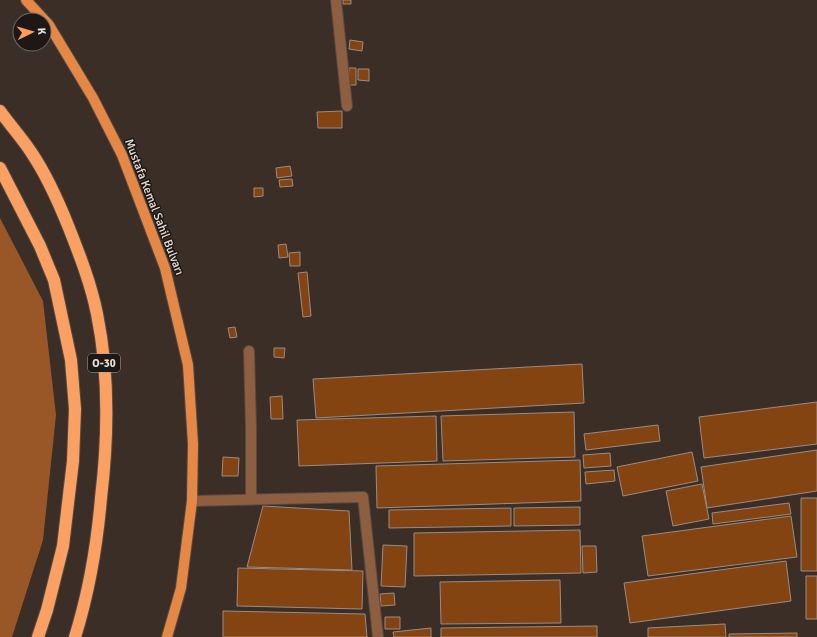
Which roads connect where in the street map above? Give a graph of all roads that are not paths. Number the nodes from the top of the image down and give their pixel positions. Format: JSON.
{"nodes":[{"id":1,"x":26,"y":0,"type":"edge"},
{"id":2,"x":336,"y":0,"type":"edge"},
{"id":3,"x":347,"y":106,"type":"dead end"},
{"id":4,"x":0,"y":111,"type":"edge"},
{"id":5,"x":0,"y":168,"type":"edge"},
{"id":6,"x":0,"y":182,"type":"edge"},
{"id":7,"x":16,"y":198,"type":"junction"},
{"id":8,"x":249,"y":351,"type":"dead end"},
{"id":9,"x":251,"y":500,"type":"junction"},
{"id":10,"x":192,"y":501,"type":"junction"},
{"id":11,"x":38,"y":637,"type":"edge"},
{"id":12,"x":75,"y":637,"type":"edge"},
{"id":13,"x":167,"y":637,"type":"edge"},
{"id":14,"x":378,"y":637,"type":"edge"}],
"edges":[{"from":1,"to":10,"type":"main road","name":"Mustafa Kemal Sahil Bulvarı"},
{"from":2,"to":3,"type":"street"},
{"from":4,"to":12,"type":"highway","number":"O-30"},
{"from":5,"to":7,"type":"highway"},
{"from":6,"to":7,"type":"highway"},
{"from":7,"to":11,"type":"highway","number":"O-30"},
{"from":8,"to":9,"type":"street"},
{"from":9,"to":10,"type":"street"},
{"from":9,"to":14,"type":"street"},
{"from":10,"to":13,"type":"main road","name":"Mustafa Kemal Sahil Bulvarı"}]}
